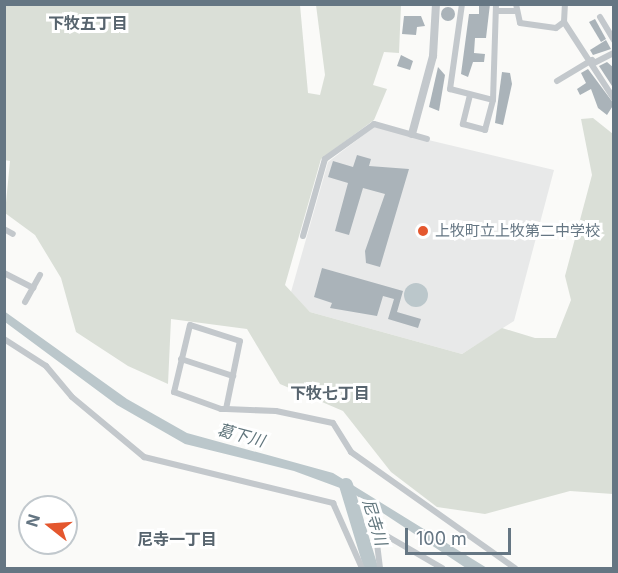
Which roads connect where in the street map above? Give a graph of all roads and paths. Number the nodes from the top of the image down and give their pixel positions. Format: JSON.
{"nodes":[{"id":1,"x":436,"y":4,"type":"edge"},
{"id":2,"x":462,"y":4,"type":"edge"},
{"id":3,"x":565,"y":4,"type":"edge"},
{"id":4,"x":496,"y":8,"type":"edge"},
{"id":5,"x":516,"y":8,"type":"edge"},
{"id":6,"x":600,"y":17,"type":"dead end"},
{"id":7,"x":564,"y":22,"type":"junction"},
{"id":8,"x":614,"y":40,"type":"edge"},
{"id":9,"x":614,"y":53,"type":"edge"},
{"id":10,"x":593,"y":62,"type":"junction"},
{"id":11,"x":557,"y":81,"type":"dead end"},
{"id":12,"x":470,"y":95,"type":"junction"},
{"id":13,"x":613,"y":98,"type":"edge"},
{"id":14,"x":493,"y":100,"type":"junction"},
{"id":15,"x":412,"y":134,"type":"junction"},
{"id":16,"x":427,"y":139,"type":"dead end"},
{"id":17,"x":4,"y":229,"type":"edge"},
{"id":18,"x":13,"y":234,"type":"dead end"},
{"id":19,"x":303,"y":236,"type":"dead end"},
{"id":20,"x":4,"y":273,"type":"edge"},
{"id":21,"x":40,"y":275,"type":"dead end"},
{"id":22,"x":33,"y":288,"type":"junction"},
{"id":23,"x":25,"y":302,"type":"dead end"},
{"id":24,"x":4,"y":339,"type":"edge"},
{"id":25,"x":181,"y":360,"type":"junction"},
{"id":26,"x":233,"y":376,"type":"junction"},
{"id":27,"x":226,"y":409,"type":"junction"},
{"id":28,"x":362,"y":568,"type":"edge"},
{"id":29,"x":380,"y":568,"type":"edge"},
{"id":30,"x":442,"y":568,"type":"edge"},
{"id":31,"x":515,"y":568,"type":"edge"}],
"edges":[{"from":1,"to":15,"type":"street"},
{"from":2,"to":12,"type":"street"},
{"from":3,"to":7,"type":"street"},
{"from":4,"to":5,"type":"street"},
{"from":4,"to":14,"type":"street"},
{"from":5,"to":7,"type":"street"},
{"from":6,"to":8,"type":"street"},
{"from":7,"to":10,"type":"street"},
{"from":9,"to":10,"type":"street"},
{"from":10,"to":11,"type":"street"},
{"from":10,"to":13,"type":"street"},
{"from":12,"to":14,"type":"street"},
{"from":12,"to":14,"type":"street"},
{"from":15,"to":16,"type":"street"},
{"from":15,"to":19,"type":"street"},
{"from":17,"to":18,"type":"street"},
{"from":20,"to":22,"type":"street"},
{"from":21,"to":22,"type":"street"},
{"from":22,"to":23,"type":"street"},
{"from":24,"to":28,"type":"street"},
{"from":25,"to":26,"type":"street"},
{"from":25,"to":26,"type":"street"},
{"from":25,"to":27,"type":"street"},
{"from":26,"to":27,"type":"street"},
{"from":27,"to":31,"type":"street"},
{"from":29,"to":30,"type":"street"}]}
